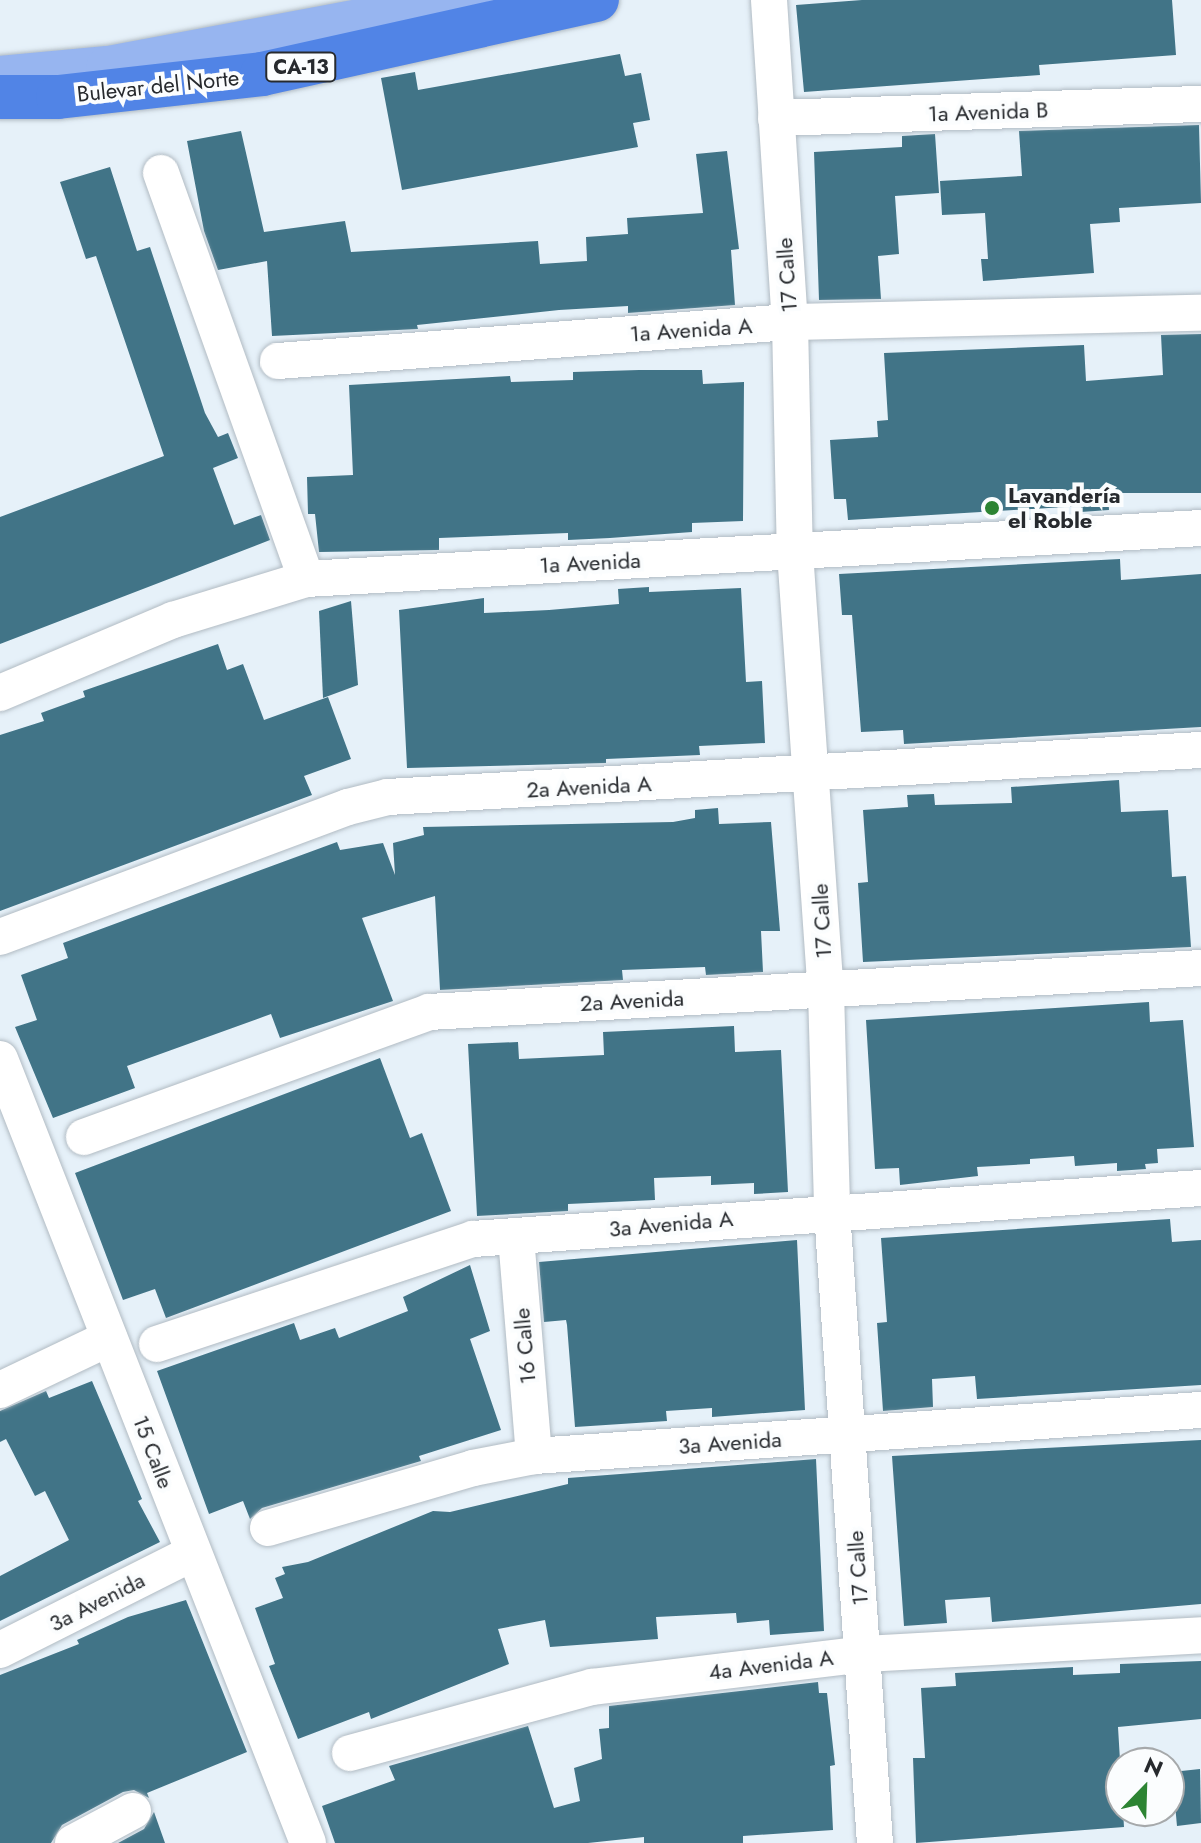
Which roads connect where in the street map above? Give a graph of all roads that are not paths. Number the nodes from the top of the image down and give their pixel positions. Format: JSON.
{"nodes":[{"id":1,"x":471,"y":0,"type":"edge"},
{"id":2,"x":597,"y":0,"type":"edge"},
{"id":3,"x":769,"y":0,"type":"edge"},
{"id":4,"x":0,"y":78,"type":"edge"},
{"id":5,"x":0,"y":97,"type":"edge"},
{"id":6,"x":1201,"y":104,"type":"edge"},
{"id":7,"x":776,"y":118,"type":"junction"},
{"id":8,"x":161,"y":173,"type":"dead end"},
{"id":9,"x":1201,"y":313,"type":"edge"},
{"id":10,"x":790,"y":322,"type":"junction"},
{"id":11,"x":278,"y":361,"type":"dead end"},
{"id":12,"x":1201,"y":528,"type":"edge"},
{"id":13,"x":795,"y":552,"type":"junction"},
{"id":14,"x":306,"y":579,"type":"junction"},
{"id":15,"x":0,"y":693,"type":"edge"},
{"id":16,"x":1201,"y":750,"type":"edge"},
{"id":17,"x":814,"y":776,"type":"junction"},
{"id":18,"x":0,"y":937,"type":"edge"},
{"id":19,"x":1201,"y":968,"type":"edge"},
{"id":20,"x":826,"y":991,"type":"junction"},
{"id":21,"x":0,"y":1059,"type":"edge"},
{"id":22,"x":13,"y":1137,"type":"edge"},
{"id":23,"x":84,"y":1137,"type":"dead end"},
{"id":24,"x":1201,"y":1188,"type":"edge"},
{"id":25,"x":832,"y":1211,"type":"junction"},
{"id":26,"x":516,"y":1237,"type":"junction"},
{"id":27,"x":109,"y":1338,"type":"junction"},
{"id":28,"x":157,"y":1344,"type":"dead end"},
{"id":29,"x":0,"y":1390,"type":"edge"},
{"id":30,"x":1201,"y":1410,"type":"edge"},
{"id":31,"x":848,"y":1435,"type":"junction"},
{"id":32,"x":534,"y":1456,"type":"junction"},
{"id":33,"x":268,"y":1528,"type":"dead end"},
{"id":34,"x":193,"y":1553,"type":"junction"},
{"id":35,"x":1201,"y":1635,"type":"edge"},
{"id":36,"x":0,"y":1650,"type":"edge"},
{"id":37,"x":865,"y":1654,"type":"junction"},
{"id":38,"x":350,"y":1753,"type":"dead end"},
{"id":39,"x":133,"y":1811,"type":"dead end"},
{"id":40,"x":73,"y":1843,"type":"edge"},
{"id":41,"x":308,"y":1843,"type":"edge"},
{"id":42,"x":875,"y":1843,"type":"edge"}],
"edges":[{"from":1,"to":4,"type":"main road"},
{"from":2,"to":5,"type":"highway","name":"Bulevar del Norte","number":"CA-13"},
{"from":3,"to":7,"type":"street","name":"17 Calle"},
{"from":6,"to":7,"type":"street","name":"1a Avenida B"},
{"from":7,"to":10,"type":"street","name":"17 Calle"},
{"from":8,"to":14,"type":"street"},
{"from":9,"to":10,"type":"street","name":"1a Avenida A"},
{"from":10,"to":11,"type":"street","name":"1a Avenida A"},
{"from":10,"to":13,"type":"street","name":"17 Calle"},
{"from":12,"to":13,"type":"street","name":"1a Avenida"},
{"from":13,"to":14,"type":"street","name":"1a Avenida"},
{"from":13,"to":17,"type":"street","name":"17 Calle"},
{"from":14,"to":15,"type":"street","name":"1a Avenida"},
{"from":16,"to":17,"type":"street","name":"2a Avenida A"},
{"from":17,"to":18,"type":"street","name":"2a Avenida A"},
{"from":17,"to":20,"type":"street","name":"17 Calle"},
{"from":19,"to":20,"type":"street","name":"2a Avenida"},
{"from":20,"to":23,"type":"street","name":"2a Avenida"},
{"from":20,"to":25,"type":"street","name":"17 Calle"},
{"from":21,"to":22,"type":"street","name":"15 Calle"},
{"from":22,"to":27,"type":"street","name":"15 Calle"},
{"from":24,"to":25,"type":"street","name":"3a Avenida A"},
{"from":25,"to":26,"type":"street","name":"3a Avenida A"},
{"from":25,"to":31,"type":"street","name":"17 Calle"},
{"from":26,"to":28,"type":"street","name":"3a Avenida A"},
{"from":26,"to":32,"type":"street","name":"16 Calle"},
{"from":27,"to":29,"type":"street"},
{"from":27,"to":34,"type":"street","name":"15 Calle"},
{"from":30,"to":31,"type":"street","name":"3a Avenida"},
{"from":31,"to":32,"type":"street","name":"3a Avenida"},
{"from":31,"to":37,"type":"street","name":"17 Calle"},
{"from":32,"to":33,"type":"street","name":"3a Avenida"},
{"from":34,"to":36,"type":"street","name":"3a Avenida"},
{"from":34,"to":41,"type":"street","name":"15 Calle"},
{"from":35,"to":37,"type":"street","name":"4a Avenida A"},
{"from":37,"to":38,"type":"street","name":"4a Avenida A"},
{"from":37,"to":42,"type":"street","name":"17 Calle"},
{"from":39,"to":40,"type":"street"}]}
